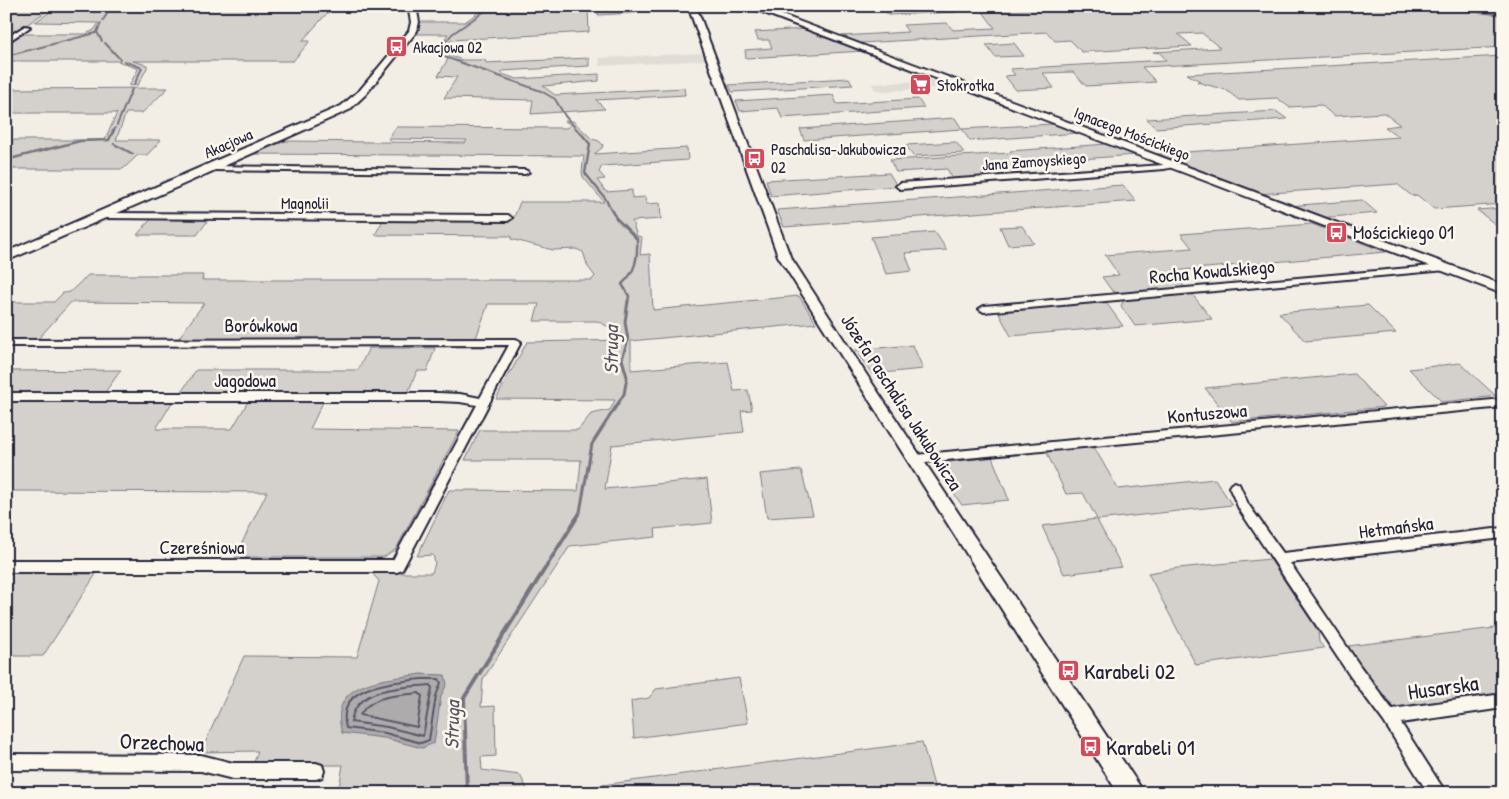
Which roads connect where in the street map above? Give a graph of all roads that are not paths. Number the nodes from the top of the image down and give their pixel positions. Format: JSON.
{"nodes":[{"id":1,"x":412,"y":6,"type":"edge"},
{"id":2,"x":692,"y":6,"type":"edge"},
{"id":3,"x":750,"y":6,"type":"edge"},
{"id":4,"x":27,"y":27,"type":"dead end"},
{"id":5,"x":6,"y":41,"type":"edge"},
{"id":6,"x":1170,"y":165,"type":"junction"},
{"id":7,"x":212,"y":168,"type":"junction"},
{"id":8,"x":525,"y":172,"type":"dead end"},
{"id":9,"x":900,"y":186,"type":"dead end"},
{"id":10,"x":102,"y":216,"type":"junction"},
{"id":11,"x":508,"y":218,"type":"dead end"},
{"id":12,"x":6,"y":256,"type":"edge"},
{"id":13,"x":1443,"y":268,"type":"junction"},
{"id":14,"x":1503,"y":290,"type":"edge"},
{"id":15,"x":984,"y":309,"type":"dead end"},
{"id":16,"x":6,"y":342,"type":"edge"},
{"id":17,"x":6,"y":397,"type":"edge"},
{"id":18,"x":484,"y":403,"type":"junction"},
{"id":19,"x":1503,"y":403,"type":"edge"},
{"id":20,"x":915,"y":459,"type":"junction"},
{"id":21,"x":1235,"y":487,"type":"dead end"},
{"id":22,"x":1503,"y":533,"type":"edge"},
{"id":23,"x":1286,"y":558,"type":"junction"},
{"id":24,"x":6,"y":566,"type":"edge"},
{"id":25,"x":1503,"y":701,"type":"edge"},
{"id":26,"x":1389,"y":717,"type":"junction"},
{"id":27,"x":6,"y":762,"type":"edge"},
{"id":28,"x":316,"y":771,"type":"dead end"},
{"id":29,"x":1131,"y":793,"type":"edge"},
{"id":30,"x":1438,"y":793,"type":"edge"}],
"edges":[{"from":1,"to":7,"type":"street","name":"Akacjowa"},
{"from":2,"to":20,"type":"street","name":"Józefa Paschalisa Jakubowicza"},
{"from":3,"to":6,"type":"street","name":"Ignacego Mościckiego"},
{"from":4,"to":5,"type":"street"},
{"from":6,"to":9,"type":"street","name":"Jana Zamoyskiego"},
{"from":6,"to":13,"type":"street","name":"Ignacego Mościckiego"},
{"from":7,"to":8,"type":"street"},
{"from":7,"to":10,"type":"street","name":"Akacjowa"},
{"from":10,"to":11,"type":"street","name":"Magnolii"},
{"from":10,"to":12,"type":"street","name":"Akacjowa"},
{"from":13,"to":14,"type":"street","name":"Ignacego Mościckiego"},
{"from":13,"to":15,"type":"street","name":"Rocha Kowalskiego"},
{"from":16,"to":18,"type":"street","name":"Borówkowa"},
{"from":17,"to":18,"type":"street","name":"Jagodowa"},
{"from":18,"to":24,"type":"street","name":"Czereśniowa"},
{"from":19,"to":20,"type":"street","name":"Kontuszowa"},
{"from":20,"to":29,"type":"street","name":"Józefa Paschalisa Jakubowicza"},
{"from":21,"to":23,"type":"street"},
{"from":22,"to":23,"type":"street","name":"Hetmańska"},
{"from":23,"to":26,"type":"street"},
{"from":25,"to":26,"type":"street","name":"Husarska"},
{"from":26,"to":30,"type":"street"},
{"from":27,"to":28,"type":"street","name":"Orzechowa"}]}
